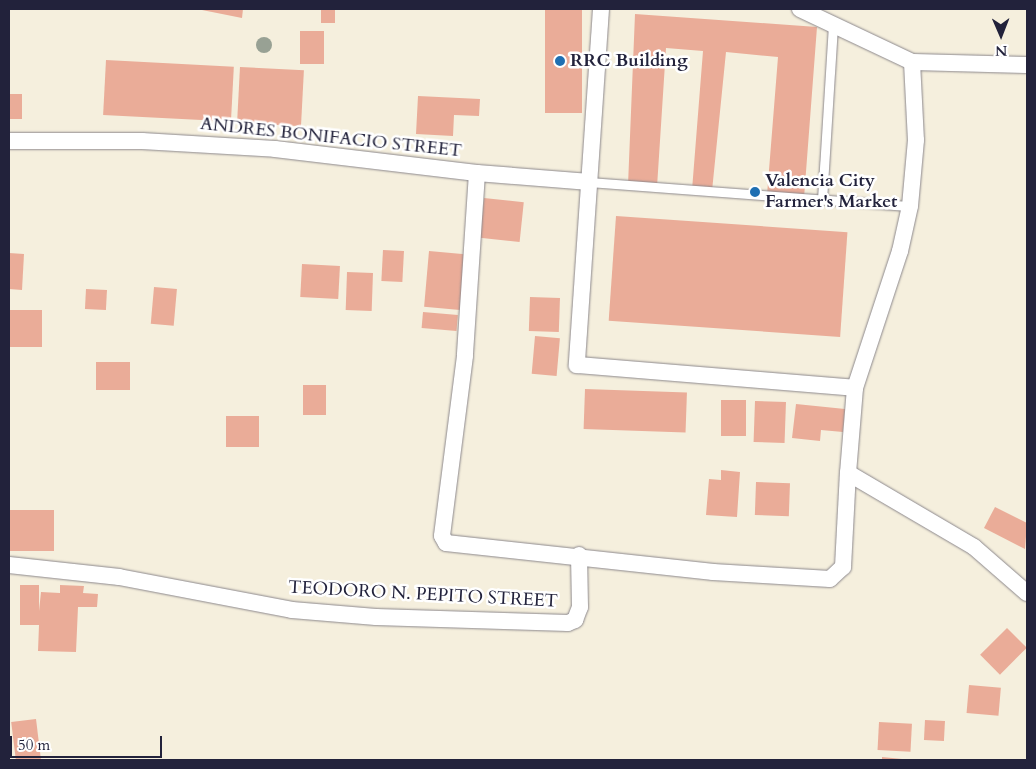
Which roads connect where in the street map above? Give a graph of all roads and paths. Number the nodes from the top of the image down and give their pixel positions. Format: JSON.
{"nodes":[{"id":1,"x":601,"y":9,"type":"edge"},
{"id":2,"x":800,"y":9,"type":"edge"},
{"id":3,"x":833,"y":23,"type":"junction"},
{"id":4,"x":912,"y":62,"type":"junction"},
{"id":5,"x":1027,"y":65,"type":"edge"},
{"id":6,"x":9,"y":141,"type":"edge"},
{"id":7,"x":477,"y":173,"type":"junction"},
{"id":8,"x":590,"y":182,"type":"junction"},
{"id":9,"x":822,"y":200,"type":"junction"},
{"id":10,"x":910,"y":206,"type":"junction"},
{"id":11,"x":855,"y":388,"type":"junction"},
{"id":12,"x":848,"y":473,"type":"junction"},
{"id":13,"x":579,"y":555,"type":"junction"},
{"id":14,"x":9,"y":565,"type":"edge"},
{"id":15,"x":1027,"y":594,"type":"edge"}],
"edges":[{"from":1,"to":8,"type":"street"},
{"from":2,"to":3,"type":"street"},
{"from":3,"to":4,"type":"street"},
{"from":3,"to":9,"type":"lane"},
{"from":4,"to":5,"type":"street"},
{"from":4,"to":10,"type":"street"},
{"from":6,"to":7,"type":"street","name":"ANDRES BONIFACIO STREET"},
{"from":7,"to":8,"type":"street","name":"ANDRES BONIFACIO STREET"},
{"from":7,"to":13,"type":"street"},
{"from":8,"to":9,"type":"lane"},
{"from":8,"to":11,"type":"street"},
{"from":9,"to":10,"type":"lane"},
{"from":10,"to":11,"type":"street"},
{"from":11,"to":12,"type":"street"},
{"from":12,"to":13,"type":"street"},
{"from":12,"to":15,"type":"street"},
{"from":13,"to":14,"type":"street","name":"TEODORO N. PEPITO STREET"}]}
